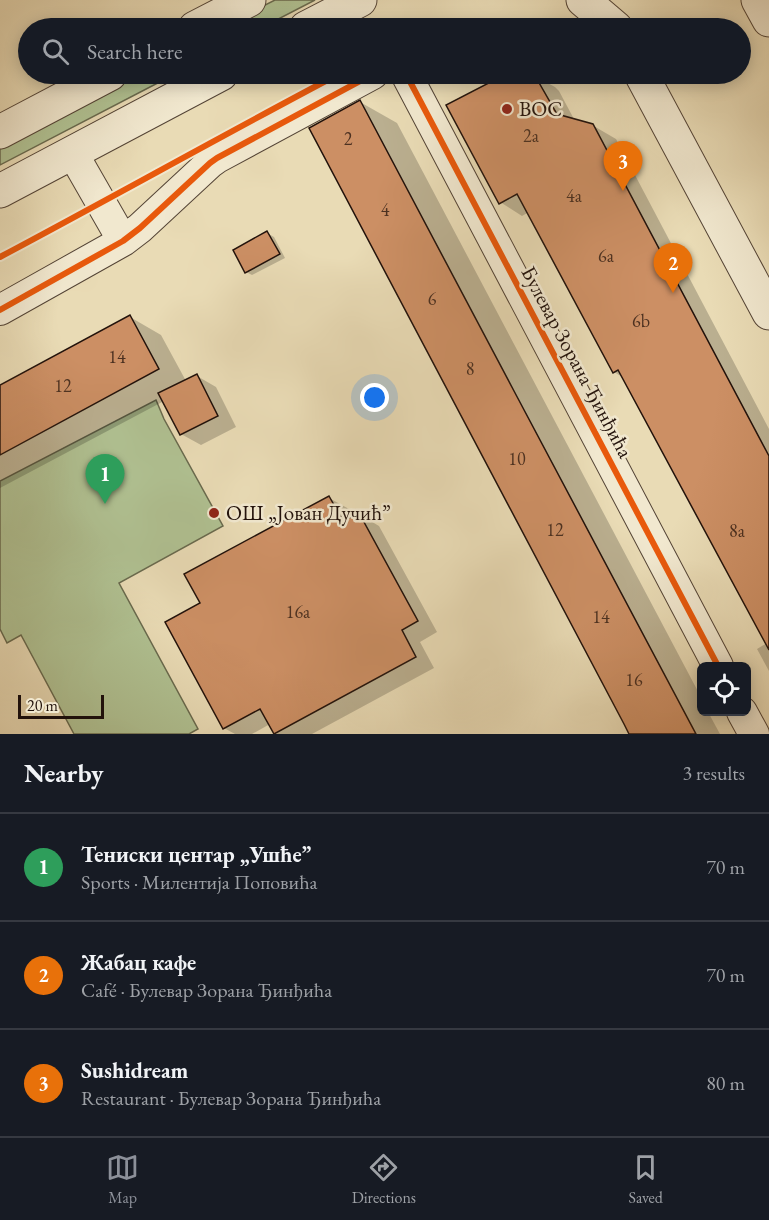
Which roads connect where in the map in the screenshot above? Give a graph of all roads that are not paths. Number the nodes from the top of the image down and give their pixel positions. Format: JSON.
{"nodes":[{"id":1,"x":249,"y":0,"type":"edge"},
{"id":2,"x":360,"y":0,"type":"edge"},
{"id":3,"x":583,"y":0,"type":"edge"},
{"id":4,"x":602,"y":0,"type":"edge"},
{"id":5,"x":758,"y":0,"type":"edge"},
{"id":6,"x":214,"y":18,"type":"edge"},
{"id":7,"x":325,"y":18,"type":"edge"},
{"id":8,"x":604,"y":18,"type":"edge"},
{"id":9,"x":611,"y":18,"type":"edge"},
{"id":10,"x":769,"y":20,"type":"edge"},
{"id":11,"x":91,"y":84,"type":"edge"},
{"id":12,"x":202,"y":84,"type":"edge"},
{"id":13,"x":354,"y":84,"type":"edge"},
{"id":14,"x":411,"y":84,"type":"edge"},
{"id":15,"x":646,"y":84,"type":"edge"},
{"id":16,"x":0,"y":132,"type":"edge"},
{"id":17,"x":72,"y":152,"type":"junction"},
{"id":18,"x":0,"y":190,"type":"edge"},
{"id":19,"x":123,"y":241,"type":"junction"},
{"id":20,"x":0,"y":310,"type":"edge"},
{"id":21,"x":769,"y":313,"type":"edge"},
{"id":22,"x":716,"y":662,"type":"edge"},
{"id":23,"x":745,"y":716,"type":"edge"},
{"id":24,"x":754,"y":734,"type":"edge"}],
"edges":[{"from":1,"to":6,"type":"street"},
{"from":2,"to":7,"type":"street"},
{"from":3,"to":8,"type":"street"},
{"from":4,"to":9,"type":"street"},
{"from":5,"to":10,"type":"street"},
{"from":11,"to":16,"type":"street"},
{"from":12,"to":17,"type":"street"},
{"from":13,"to":19,"type":"street"},
{"from":14,"to":22,"type":"street","name":"Булевар Зорана Ђинђића"},
{"from":15,"to":21,"type":"street"},
{"from":17,"to":18,"type":"street"},
{"from":17,"to":19,"type":"street"},
{"from":19,"to":20,"type":"street"},
{"from":23,"to":24,"type":"street"}]}
